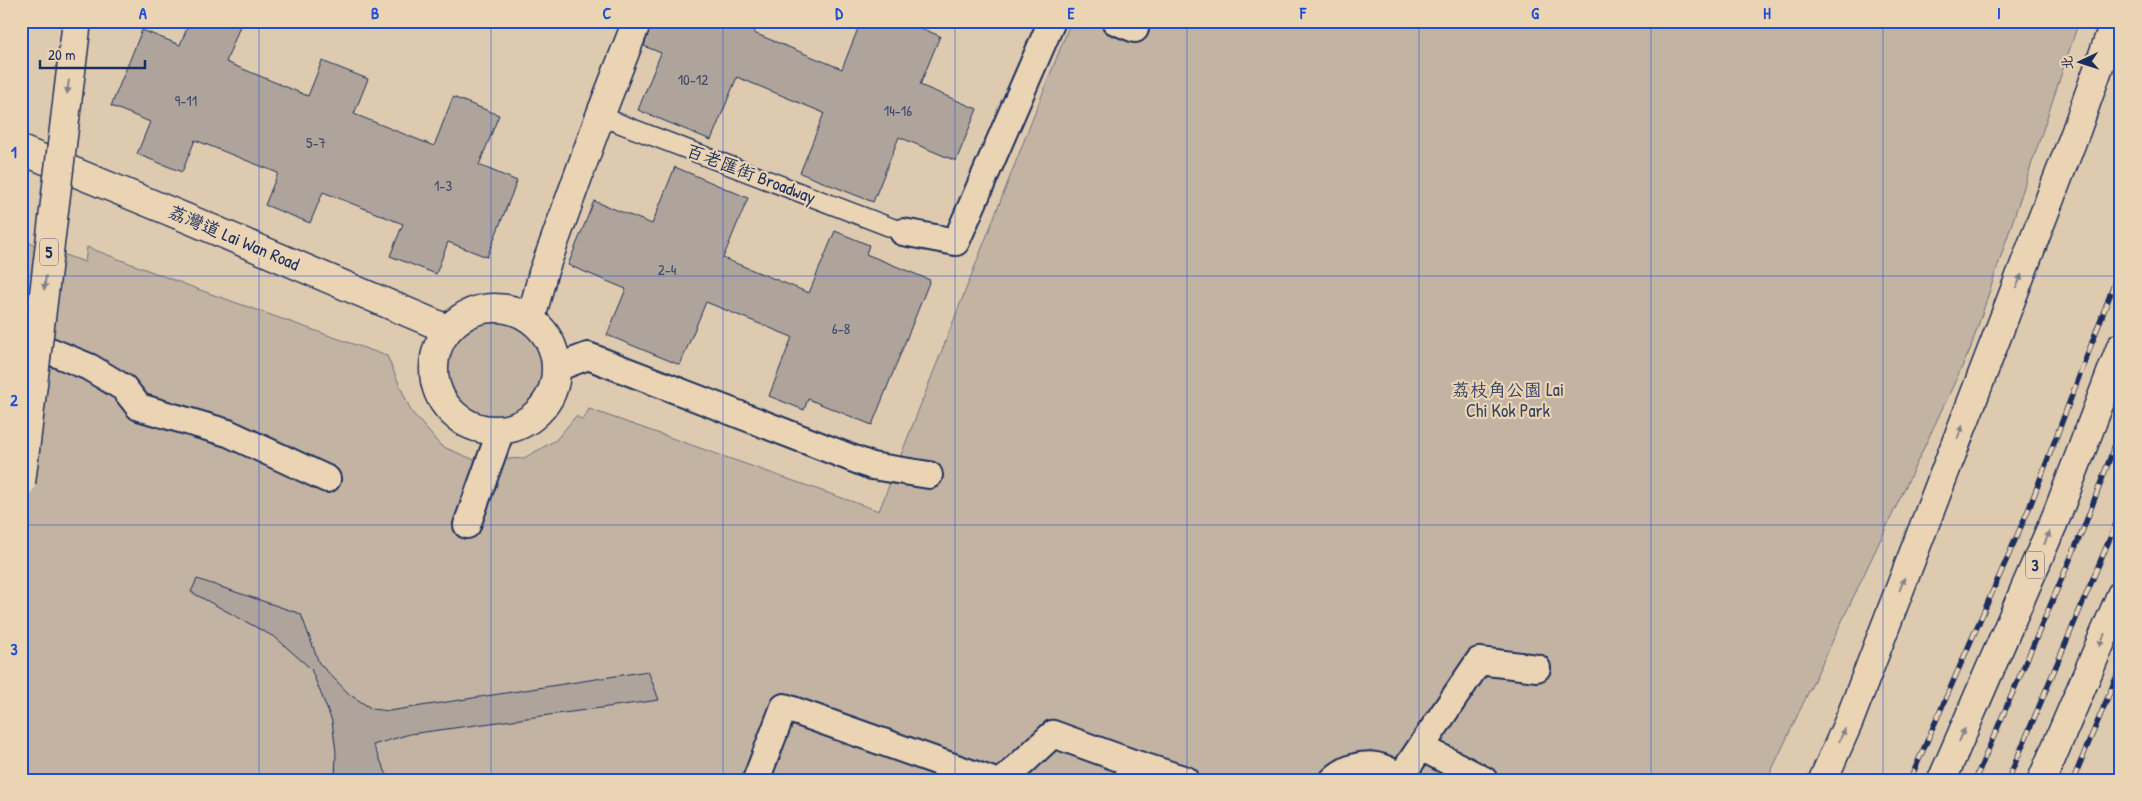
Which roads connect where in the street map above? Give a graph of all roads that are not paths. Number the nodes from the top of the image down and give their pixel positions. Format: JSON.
{"nodes":[{"id":1,"x":77,"y":21,"type":"edge"},
{"id":2,"x":637,"y":21,"type":"edge"},
{"id":3,"x":1052,"y":21,"type":"edge"},
{"id":4,"x":2115,"y":21,"type":"edge"},
{"id":5,"x":600,"y":116,"type":"junction"},
{"id":6,"x":21,"y":150,"type":"edge"},
{"id":7,"x":903,"y":232,"type":"joint"},
{"id":8,"x":531,"y":319,"type":"junction"},
{"id":9,"x":446,"y":329,"type":"junction"},
{"id":10,"x":21,"y":339,"type":"edge"},
{"id":11,"x":2121,"y":348,"type":"edge"},
{"id":12,"x":556,"y":368,"type":"junction"},
{"id":13,"x":501,"y":430,"type":"junction"},
{"id":14,"x":929,"y":475,"type":"dead end"},
{"id":15,"x":326,"y":479,"type":"dead end"},
{"id":16,"x":21,"y":483,"type":"edge"},
{"id":17,"x":467,"y":525,"type":"dead end"},
{"id":18,"x":2121,"y":595,"type":"edge"},
{"id":19,"x":1537,"y":668,"type":"dead end"},
{"id":20,"x":1421,"y":747,"type":"junction"},
{"id":21,"x":1130,"y":772,"type":"edge"},
{"id":22,"x":1401,"y":779,"type":"edge"},
{"id":23,"x":756,"y":780,"type":"edge"},
{"id":24,"x":990,"y":780,"type":"edge"},
{"id":25,"x":1004,"y":780,"type":"edge"},
{"id":26,"x":1186,"y":780,"type":"edge"},
{"id":27,"x":1333,"y":780,"type":"edge"},
{"id":28,"x":1484,"y":780,"type":"edge"},
{"id":29,"x":1822,"y":780,"type":"edge"},
{"id":30,"x":1942,"y":780,"type":"edge"},
{"id":31,"x":2042,"y":780,"type":"edge"}],
"edges":[{"from":1,"to":16,"type":"main road","number":"5","one_way":true,"bridge":true},
{"from":2,"to":5,"type":"main road"},
{"from":3,"to":7,"type":"street"},
{"from":29,"to":4,"type":"main road","one_way":true},
{"from":5,"to":7,"type":"lane","name":"百老匯街 Broadway"},
{"from":5,"to":8,"type":"main road"},
{"from":6,"to":9,"type":"main road","name":"荔灣道 Lai Wan Road"},
{"from":8,"to":9,"type":"main road"},
{"from":8,"to":12,"type":"main road"},
{"from":9,"to":13,"type":"main road"},
{"from":10,"to":15,"type":"street"},
{"from":30,"to":11,"type":"main road","number":"3","one_way":true},
{"from":12,"to":13,"type":"main road"},
{"from":12,"to":14,"type":"street"},
{"from":13,"to":17,"type":"street"},
{"from":18,"to":31,"type":"main road","one_way":true},
{"from":19,"to":20,"type":"street"},
{"from":20,"to":22,"type":"street"},
{"from":20,"to":28,"type":"street"},
{"from":21,"to":25,"type":"street"},
{"from":21,"to":26,"type":"street"},
{"from":22,"to":27,"type":"street"},
{"from":23,"to":24,"type":"street"}]}
